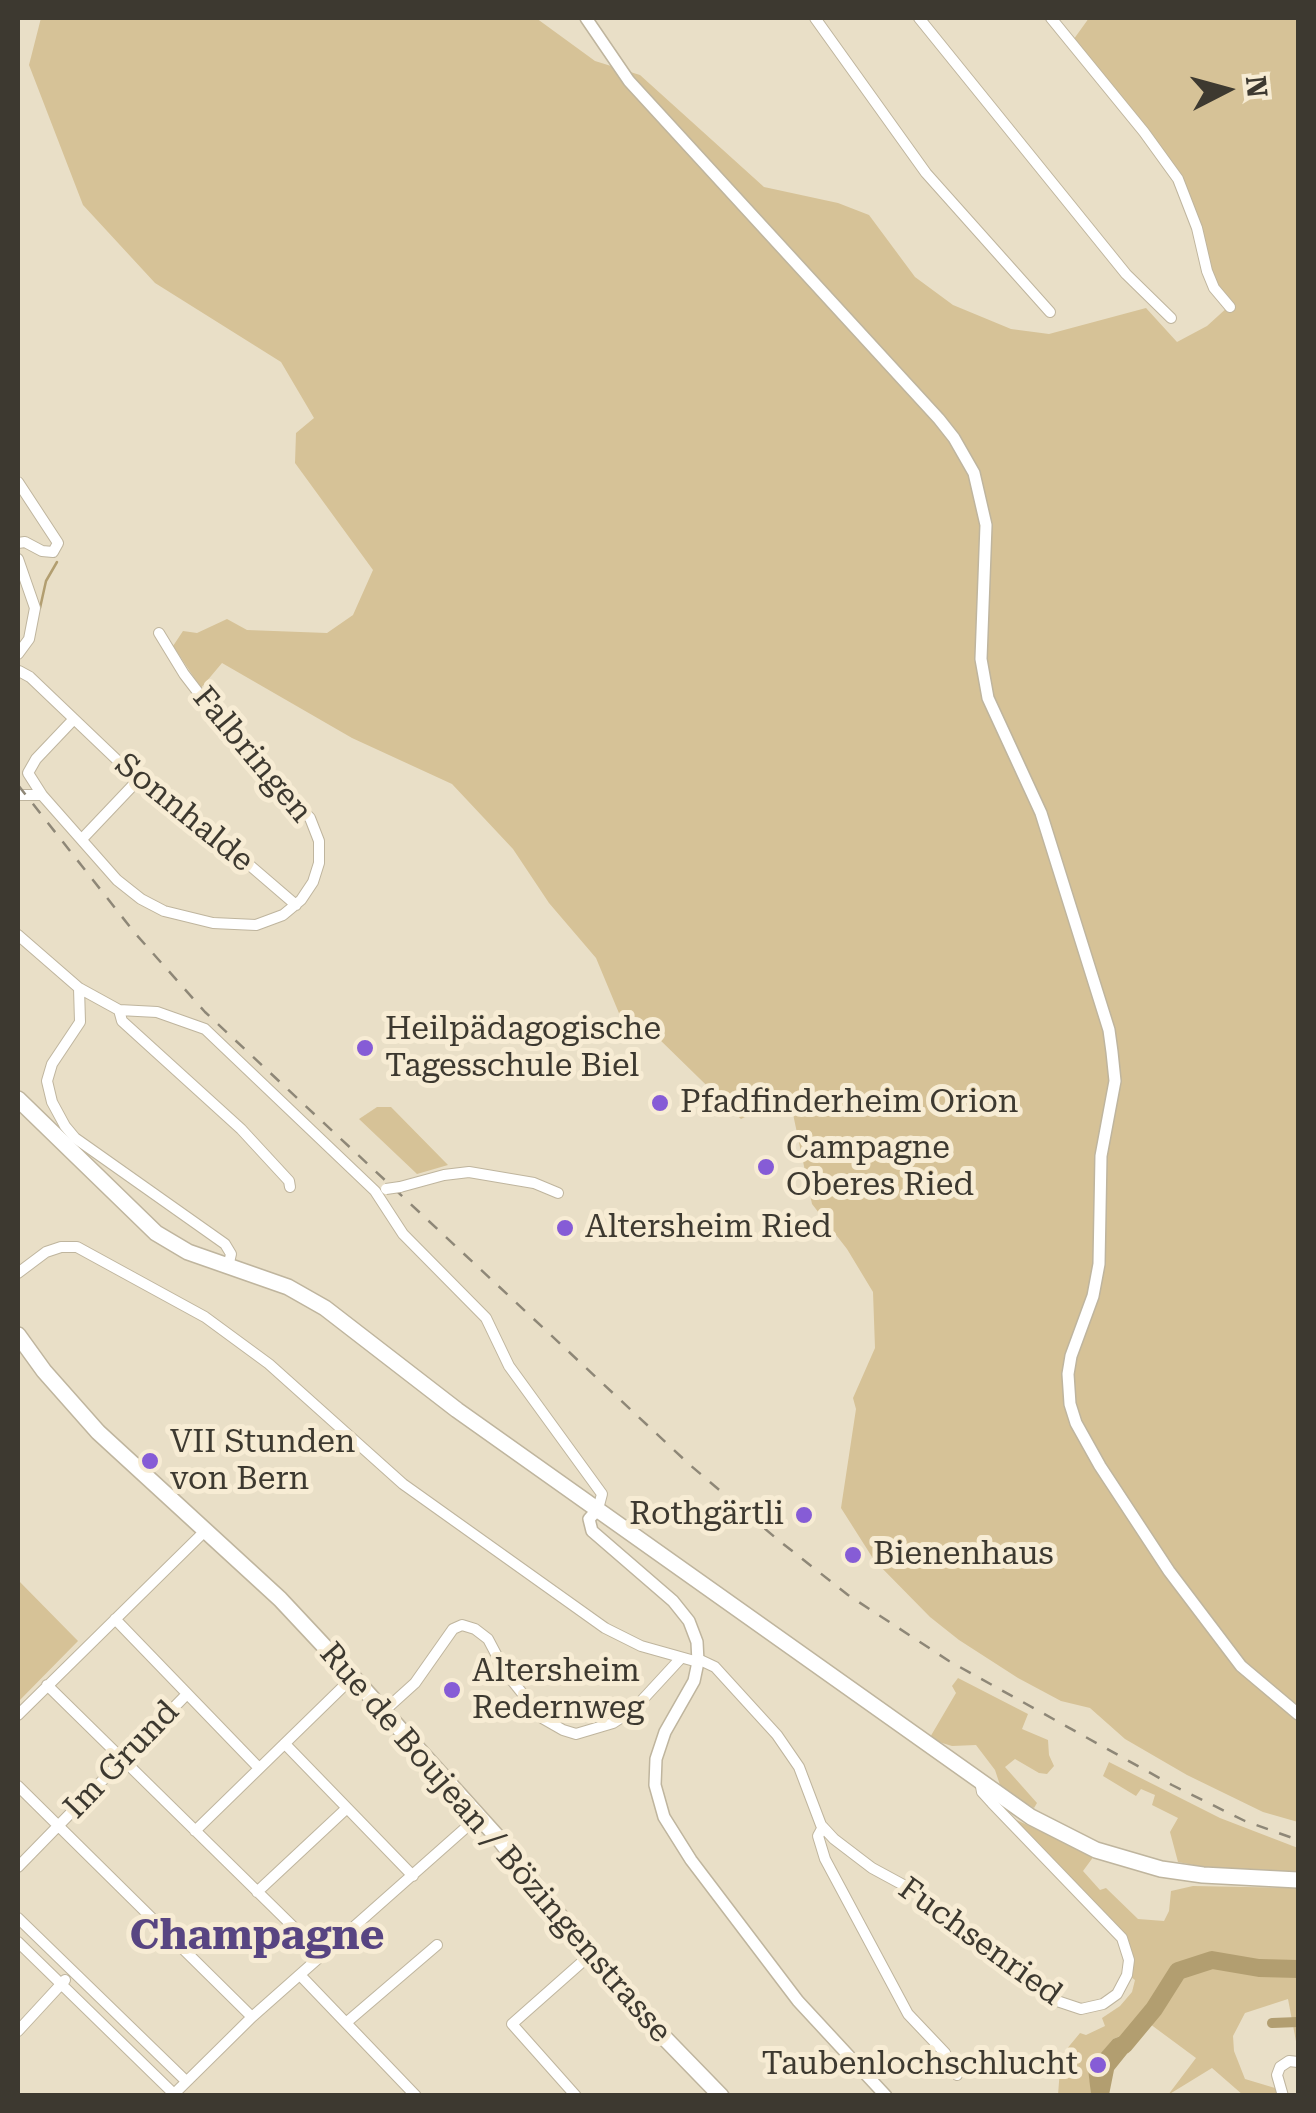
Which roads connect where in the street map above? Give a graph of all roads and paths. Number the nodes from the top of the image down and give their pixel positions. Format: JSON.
{"nodes":[{"id":1,"x":586,"y":18,"type":"edge"},
{"id":2,"x":815,"y":18,"type":"edge"},
{"id":3,"x":919,"y":18,"type":"edge"},
{"id":4,"x":1051,"y":18,"type":"edge"},
{"id":5,"x":1230,"y":307,"type":"dead end"},
{"id":6,"x":1050,"y":312,"type":"dead end"},
{"id":7,"x":1171,"y":318,"type":"dead end"},
{"id":8,"x":18,"y":482,"type":"edge"},
{"id":9,"x":18,"y":544,"type":"edge"},
{"id":10,"x":18,"y":559,"type":"edge"},
{"id":11,"x":159,"y":632,"type":"dead end"},
{"id":12,"x":18,"y":654,"type":"edge"},
{"id":13,"x":18,"y":671,"type":"edge"},
{"id":14,"x":73,"y":720,"type":"junction"},
{"id":15,"x":28,"y":773,"type":"junction"},
{"id":16,"x":138,"y":780,"type":"junction"},
{"id":17,"x":19,"y":795,"type":"edge"},
{"id":18,"x":42,"y":795,"type":"junction"},
{"id":19,"x":82,"y":838,"type":"junction"},
{"id":20,"x":296,"y":905,"type":"junction"},
{"id":21,"x":18,"y":935,"type":"edge"},
{"id":22,"x":79,"y":988,"type":"junction"},
{"id":23,"x":120,"y":1010,"type":"junction"},
{"id":24,"x":18,"y":1099,"type":"edge"},
{"id":25,"x":290,"y":1187,"type":"dead end"},
{"id":26,"x":380,"y":1190,"type":"junction"},
{"id":27,"x":558,"y":1193,"type":"dead end"},
{"id":28,"x":228,"y":1266,"type":"junction"},
{"id":29,"x":18,"y":1273,"type":"edge"},
{"id":30,"x":18,"y":1335,"type":"edge"},
{"id":31,"x":598,"y":1508,"type":"junction"},
{"id":32,"x":205,"y":1531,"type":"junction"},
{"id":33,"x":114,"y":1619,"type":"junction"},
{"id":34,"x":681,"y":1658,"type":"junction"},
{"id":35,"x":698,"y":1661,"type":"junction"},
{"id":36,"x":354,"y":1677,"type":"junction"},
{"id":37,"x":47,"y":1685,"type":"junction"},
{"id":38,"x":187,"y":1694,"type":"junction"},
{"id":39,"x":384,"y":1711,"type":"junction"},
{"id":40,"x":1298,"y":1714,"type":"edge"},
{"id":41,"x":18,"y":1715,"type":"edge"},
{"id":42,"x":285,"y":1744,"type":"junction"},
{"id":43,"x":122,"y":1759,"type":"junction"},
{"id":44,"x":258,"y":1767,"type":"junction"},
{"id":45,"x":980,"y":1780,"type":"junction"},
{"id":46,"x":18,"y":1786,"type":"edge"},
{"id":47,"x":347,"y":1808,"type":"junction"},
{"id":48,"x":480,"y":1816,"type":"junction"},
{"id":49,"x":58,"y":1826,"type":"junction"},
{"id":50,"x":823,"y":1826,"type":"junction"},
{"id":51,"x":195,"y":1830,"type":"junction"},
{"id":52,"x":18,"y":1867,"type":"edge"},
{"id":53,"x":414,"y":1876,"type":"junction"},
{"id":54,"x":1298,"y":1880,"type":"edge"},
{"id":55,"x":257,"y":1892,"type":"junction"},
{"id":56,"x":18,"y":1918,"type":"edge"},
{"id":57,"x":18,"y":1942,"type":"edge"},
{"id":58,"x":437,"y":1945,"type":"dead end"},
{"id":59,"x":322,"y":1955,"type":"junction"},
{"id":60,"x":590,"y":1955,"type":"junction"},
{"id":61,"x":73,"y":1972,"type":"junction"},
{"id":62,"x":300,"y":1976,"type":"junction"},
{"id":63,"x":60,"y":1984,"type":"junction"},
{"id":64,"x":252,"y":2017,"type":"junction"},
{"id":65,"x":347,"y":2022,"type":"junction"},
{"id":66,"x":18,"y":2030,"type":"edge"},
{"id":67,"x":1298,"y":2062,"type":"edge"},
{"id":68,"x":957,"y":2075,"type":"dead end"},
{"id":69,"x":186,"y":2081,"type":"junction"},
{"id":70,"x":173,"y":2095,"type":"edge"},
{"id":71,"x":575,"y":2095,"type":"edge"},
{"id":72,"x":416,"y":2096,"type":"edge"},
{"id":73,"x":721,"y":2096,"type":"edge"},
{"id":74,"x":886,"y":2096,"type":"edge"},
{"id":75,"x":1283,"y":2096,"type":"edge"}],
"edges":[{"from":1,"to":40,"type":"street"},
{"from":2,"to":6,"type":"street"},
{"from":3,"to":7,"type":"street"},
{"from":4,"to":5,"type":"street"},
{"from":8,"to":9,"type":"street"},
{"from":10,"to":12,"type":"street"},
{"from":11,"to":20,"type":"street","name":"Falbringen"},
{"from":13,"to":14,"type":"street","name":"Sonnhalde"},
{"from":14,"to":15,"type":"street"},
{"from":14,"to":16,"type":"street","name":"Sonnhalde"},
{"from":15,"to":17,"type":"street"},
{"from":15,"to":18,"type":"street"},
{"from":16,"to":19,"type":"street"},
{"from":16,"to":20,"type":"street","name":"Sonnhalde"},
{"from":17,"to":18,"type":"street"},
{"from":18,"to":19,"type":"street"},
{"from":19,"to":20,"type":"street"},
{"from":21,"to":22,"type":"street"},
{"from":22,"to":23,"type":"street"},
{"from":22,"to":28,"type":"street"},
{"from":23,"to":25,"type":"street"},
{"from":23,"to":26,"type":"street"},
{"from":24,"to":28,"type":"main road"},
{"from":26,"to":27,"type":"street","bridge":true},
{"from":26,"to":31,"type":"street"},
{"from":28,"to":31,"type":"main road"},
{"from":29,"to":34,"type":"street"},
{"from":30,"to":32,"type":"main road","name":"Rue de Boujean / Bözingenstrasse"},
{"from":31,"to":35,"type":"street"},
{"from":31,"to":45,"type":"main road"},
{"from":32,"to":33,"type":"street"},
{"from":32,"to":36,"type":"main road","name":"Rue de Boujean / Bözingenstrasse"},
{"from":33,"to":37,"type":"street"},
{"from":33,"to":38,"type":"street"},
{"from":34,"to":35,"type":"street"},
{"from":34,"to":39,"type":"street"},
{"from":35,"to":50,"type":"street"},
{"from":35,"to":74,"type":"street"},
{"from":36,"to":39,"type":"main road","name":"Rue de Boujean / Bözingenstrasse"},
{"from":36,"to":42,"type":"street"},
{"from":37,"to":41,"type":"street"},
{"from":37,"to":43,"type":"street"},
{"from":38,"to":43,"type":"street","name":"Im Grund"},
{"from":38,"to":44,"type":"street"},
{"from":39,"to":48,"type":"main road","name":"Rue de Boujean / Bözingenstrasse"},
{"from":42,"to":44,"type":"street"},
{"from":42,"to":47,"type":"street"},
{"from":43,"to":49,"type":"street","name":"Im Grund"},
{"from":43,"to":51,"type":"street"},
{"from":44,"to":51,"type":"street"},
{"from":45,"to":50,"type":"street","name":"Fuchsenried"},
{"from":45,"to":54,"type":"main road"},
{"from":46,"to":49,"type":"street","name":"Im Grund"},
{"from":47,"to":53,"type":"street"},
{"from":47,"to":55,"type":"street"},
{"from":48,"to":53,"type":"street"},
{"from":48,"to":60,"type":"main road","name":"Rue de Boujean / Bözingenstrasse"},
{"from":49,"to":52,"type":"street","name":"Im Grund"},
{"from":49,"to":64,"type":"street","name":"Im Grund"},
{"from":50,"to":68,"type":"street"},
{"from":51,"to":55,"type":"street"},
{"from":53,"to":59,"type":"street"},
{"from":55,"to":59,"type":"street"},
{"from":56,"to":61,"type":"street"},
{"from":57,"to":63,"type":"street"},
{"from":58,"to":65,"type":"street"},
{"from":59,"to":62,"type":"street"},
{"from":60,"to":71,"type":"street"},
{"from":60,"to":73,"type":"main road","name":"Rue de Boujean / Bözingenstrasse"},
{"from":61,"to":63,"type":"street"},
{"from":61,"to":69,"type":"street"},
{"from":62,"to":64,"type":"street"},
{"from":62,"to":65,"type":"street"},
{"from":63,"to":66,"type":"street"},
{"from":63,"to":70,"type":"street"},
{"from":64,"to":69,"type":"street"},
{"from":65,"to":72,"type":"street"},
{"from":67,"to":75,"type":"street"},
{"from":69,"to":70,"type":"street"}]}
